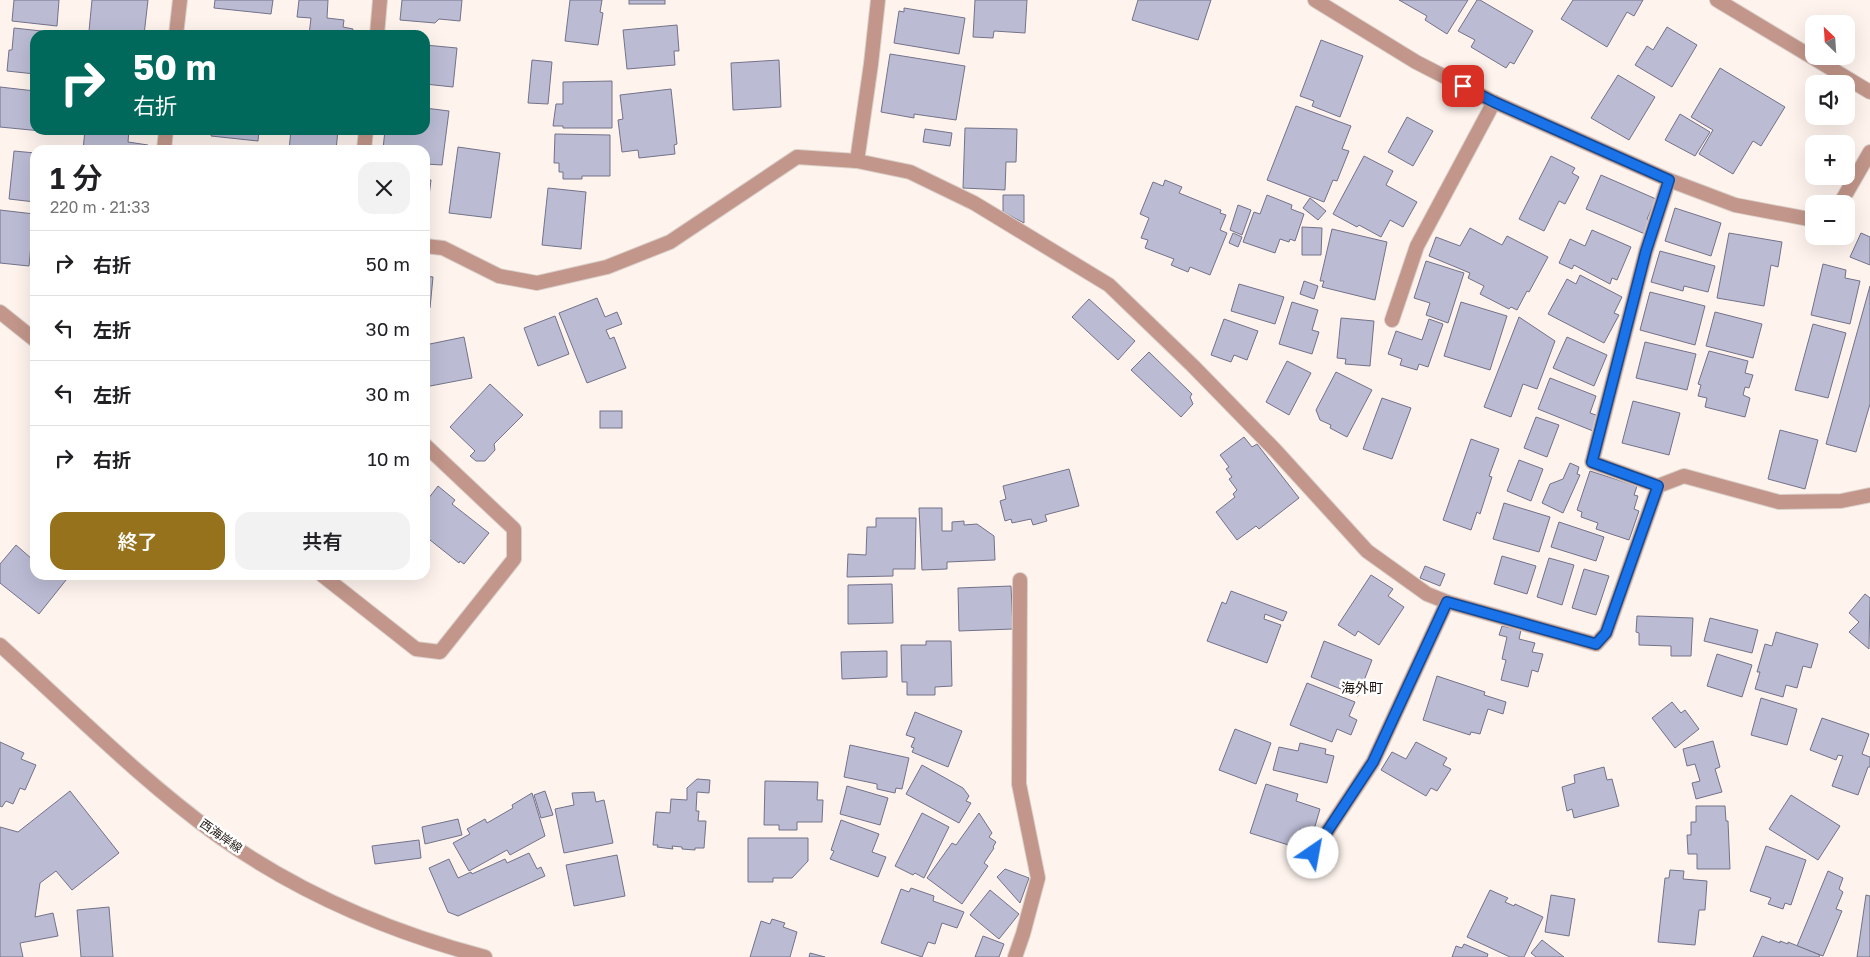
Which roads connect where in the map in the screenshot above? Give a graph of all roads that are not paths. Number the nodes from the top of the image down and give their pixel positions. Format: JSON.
{"nodes":[{"id":1,"x":180,"y":0,"type":"edge"},
{"id":2,"x":380,"y":0,"type":"edge"},
{"id":3,"x":878,"y":0,"type":"edge"},
{"id":4,"x":1315,"y":0,"type":"edge"},
{"id":5,"x":1718,"y":0,"type":"edge"},
{"id":6,"x":177,"y":30,"type":"edge"},
{"id":7,"x":377,"y":30,"type":"edge"},
{"id":8,"x":1870,"y":92,"type":"edge"},
{"id":9,"x":1494,"y":102,"type":"junction"},
{"id":10,"x":1870,"y":152,"type":"edge"},
{"id":11,"x":857,"y":161,"type":"junction"},
{"id":12,"x":1669,"y":180,"type":"junction"},
{"id":13,"x":1845,"y":195,"type":"edge"},
{"id":14,"x":1805,"y":218,"type":"edge"},
{"id":15,"x":430,"y":247,"type":"edge"},
{"id":16,"x":0,"y":312,"type":"edge"},
{"id":17,"x":1392,"y":320,"type":"dead end"},
{"id":18,"x":30,"y":336,"type":"edge"},
{"id":19,"x":430,"y":451,"type":"edge"},
{"id":20,"x":1658,"y":486,"type":"junction"},
{"id":21,"x":1870,"y":495,"type":"edge"},
{"id":22,"x":328,"y":580,"type":"edge"},
{"id":23,"x":1020,"y":580,"type":"dead end"},
{"id":24,"x":1447,"y":602,"type":"junction"},
{"id":25,"x":0,"y":645,"type":"edge"},
{"id":26,"x":1313,"y":853,"type":"dead end"},
{"id":27,"x":485,"y":957,"type":"edge"},
{"id":28,"x":1015,"y":957,"type":"edge"}],
"edges":[{"from":1,"to":6,"type":"street"},
{"from":2,"to":7,"type":"street"},
{"from":3,"to":11,"type":"street"},
{"from":4,"to":9,"type":"street"},
{"from":5,"to":8,"type":"street"},
{"from":9,"to":12,"type":"street"},
{"from":9,"to":17,"type":"street"},
{"from":10,"to":13,"type":"street"},
{"from":11,"to":15,"type":"street"},
{"from":11,"to":24,"type":"street"},
{"from":12,"to":14,"type":"street"},
{"from":12,"to":20,"type":"street"},
{"from":16,"to":18,"type":"street"},
{"from":19,"to":22,"type":"street"},
{"from":20,"to":21,"type":"street"},
{"from":20,"to":24,"type":"street"},
{"from":23,"to":28,"type":"street"},
{"from":24,"to":26,"type":"street"},
{"from":25,"to":27,"type":"street","name":"西海岸線"}]}
